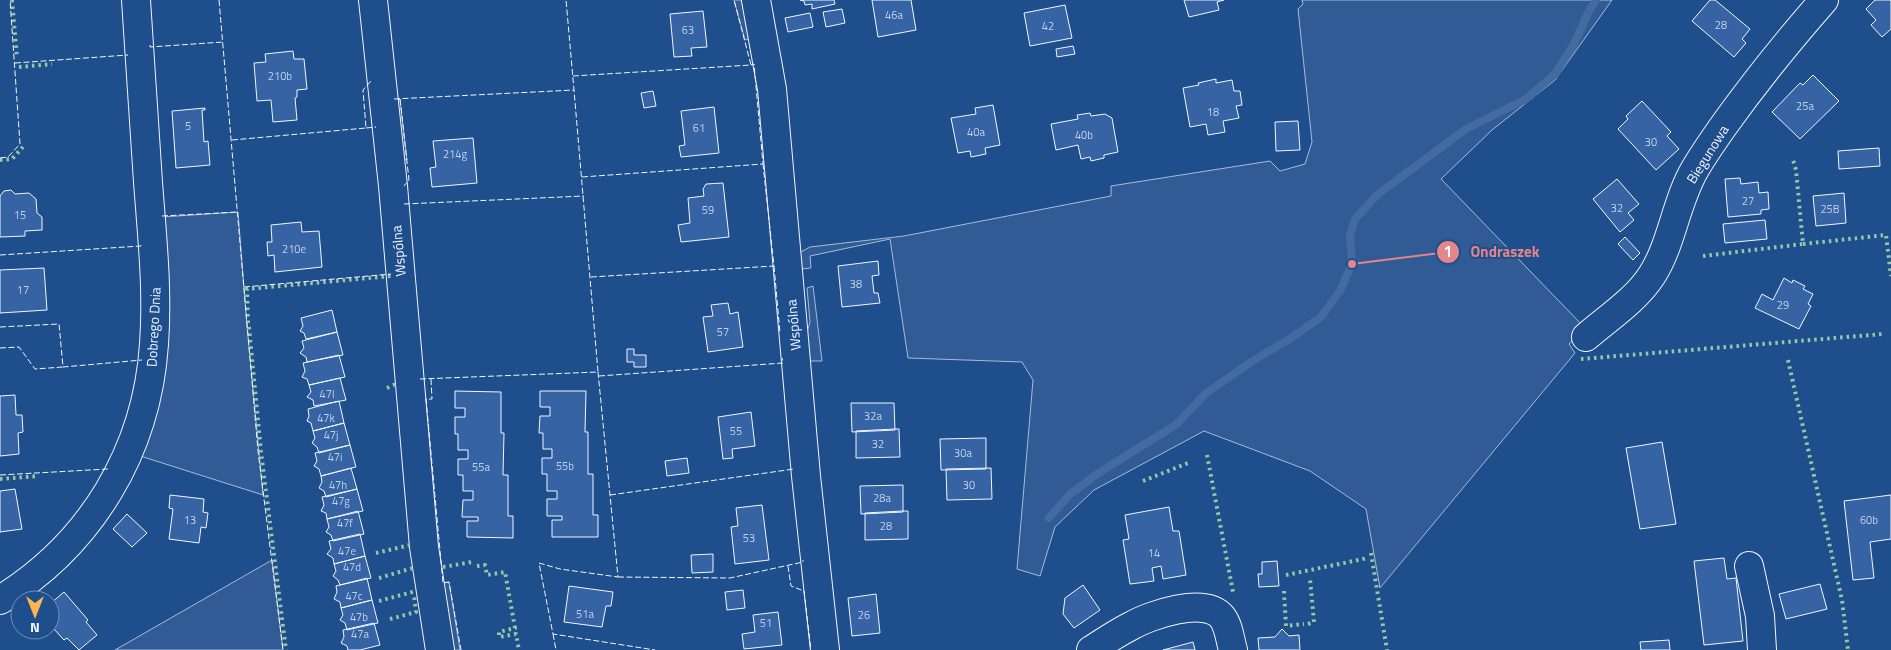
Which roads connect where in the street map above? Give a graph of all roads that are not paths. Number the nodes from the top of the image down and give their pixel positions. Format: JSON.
{"nodes":[{"id":1,"x":136,"y":0,"type":"edge"},
{"id":2,"x":373,"y":0,"type":"edge"},
{"id":3,"x":756,"y":0,"type":"edge"},
{"id":4,"x":1824,"y":0,"type":"edge"},
{"id":5,"x":1586,"y":337,"type":"dead end"},
{"id":6,"x":1749,"y":566,"type":"dead end"},
{"id":7,"x":0,"y":600,"type":"edge"},
{"id":8,"x":440,"y":650,"type":"edge"},
{"id":9,"x":826,"y":650,"type":"edge"},
{"id":10,"x":1091,"y":650,"type":"edge"},
{"id":11,"x":1232,"y":650,"type":"edge"},
{"id":12,"x":1762,"y":650,"type":"edge"}],
"edges":[{"from":1,"to":7,"type":"street","name":"Dobrego Dnia"},
{"from":2,"to":8,"type":"street","name":"Wspólna"},
{"from":3,"to":9,"type":"street","name":"Wspólna"},
{"from":4,"to":5,"type":"street","name":"Biegunowa"},
{"from":6,"to":12,"type":"street"},
{"from":10,"to":11,"type":"street"}]}
